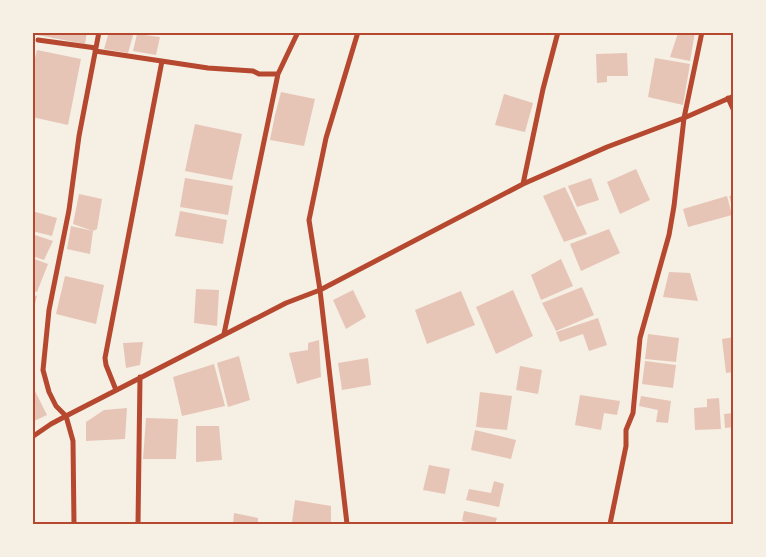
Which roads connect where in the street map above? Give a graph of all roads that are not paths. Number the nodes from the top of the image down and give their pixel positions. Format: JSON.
{"nodes":[{"id":1,"x":99,"y":32,"type":"edge"},
{"id":2,"x":298,"y":32,"type":"edge"},
{"id":3,"x":358,"y":32,"type":"edge"},
{"id":4,"x":558,"y":32,"type":"edge"},
{"id":5,"x":702,"y":32,"type":"edge"},
{"id":6,"x":38,"y":40,"type":"dead end"},
{"id":7,"x":95,"y":49,"type":"junction"},
{"id":8,"x":162,"y":61,"type":"junction"},
{"id":9,"x":278,"y":74,"type":"junction"},
{"id":10,"x":731,"y":97,"type":"edge"},
{"id":11,"x":734,"y":111,"type":"edge"},
{"id":12,"x":684,"y":118,"type":"junction"},
{"id":13,"x":524,"y":184,"type":"junction"},
{"id":14,"x":320,"y":290,"type":"junction"},
{"id":15,"x":224,"y":334,"type":"junction"},
{"id":16,"x":140,"y":378,"type":"junction"},
{"id":17,"x":116,"y":390,"type":"junction"},
{"id":18,"x":66,"y":416,"type":"junction"},
{"id":19,"x":32,"y":437,"type":"edge"},
{"id":20,"x":74,"y":524,"type":"edge"},
{"id":21,"x":138,"y":524,"type":"edge"},
{"id":22,"x":347,"y":524,"type":"edge"},
{"id":23,"x":610,"y":524,"type":"edge"}],
"edges":[{"from":1,"to":7,"type":"street"},
{"from":2,"to":9,"type":"street"},
{"from":3,"to":14,"type":"street"},
{"from":4,"to":13,"type":"street"},
{"from":5,"to":12,"type":"street"},
{"from":6,"to":7,"type":"street"},
{"from":7,"to":8,"type":"street"},
{"from":7,"to":18,"type":"street"},
{"from":8,"to":9,"type":"street"},
{"from":8,"to":17,"type":"street"},
{"from":9,"to":15,"type":"street"},
{"from":10,"to":11,"type":"street"},
{"from":10,"to":12,"type":"street"},
{"from":12,"to":13,"type":"street"},
{"from":12,"to":23,"type":"street"},
{"from":13,"to":14,"type":"street"},
{"from":14,"to":15,"type":"street"},
{"from":14,"to":22,"type":"street"},
{"from":15,"to":16,"type":"street"},
{"from":16,"to":17,"type":"street"},
{"from":16,"to":21,"type":"street"},
{"from":17,"to":18,"type":"street"},
{"from":18,"to":19,"type":"street"},
{"from":18,"to":20,"type":"street"}]}
